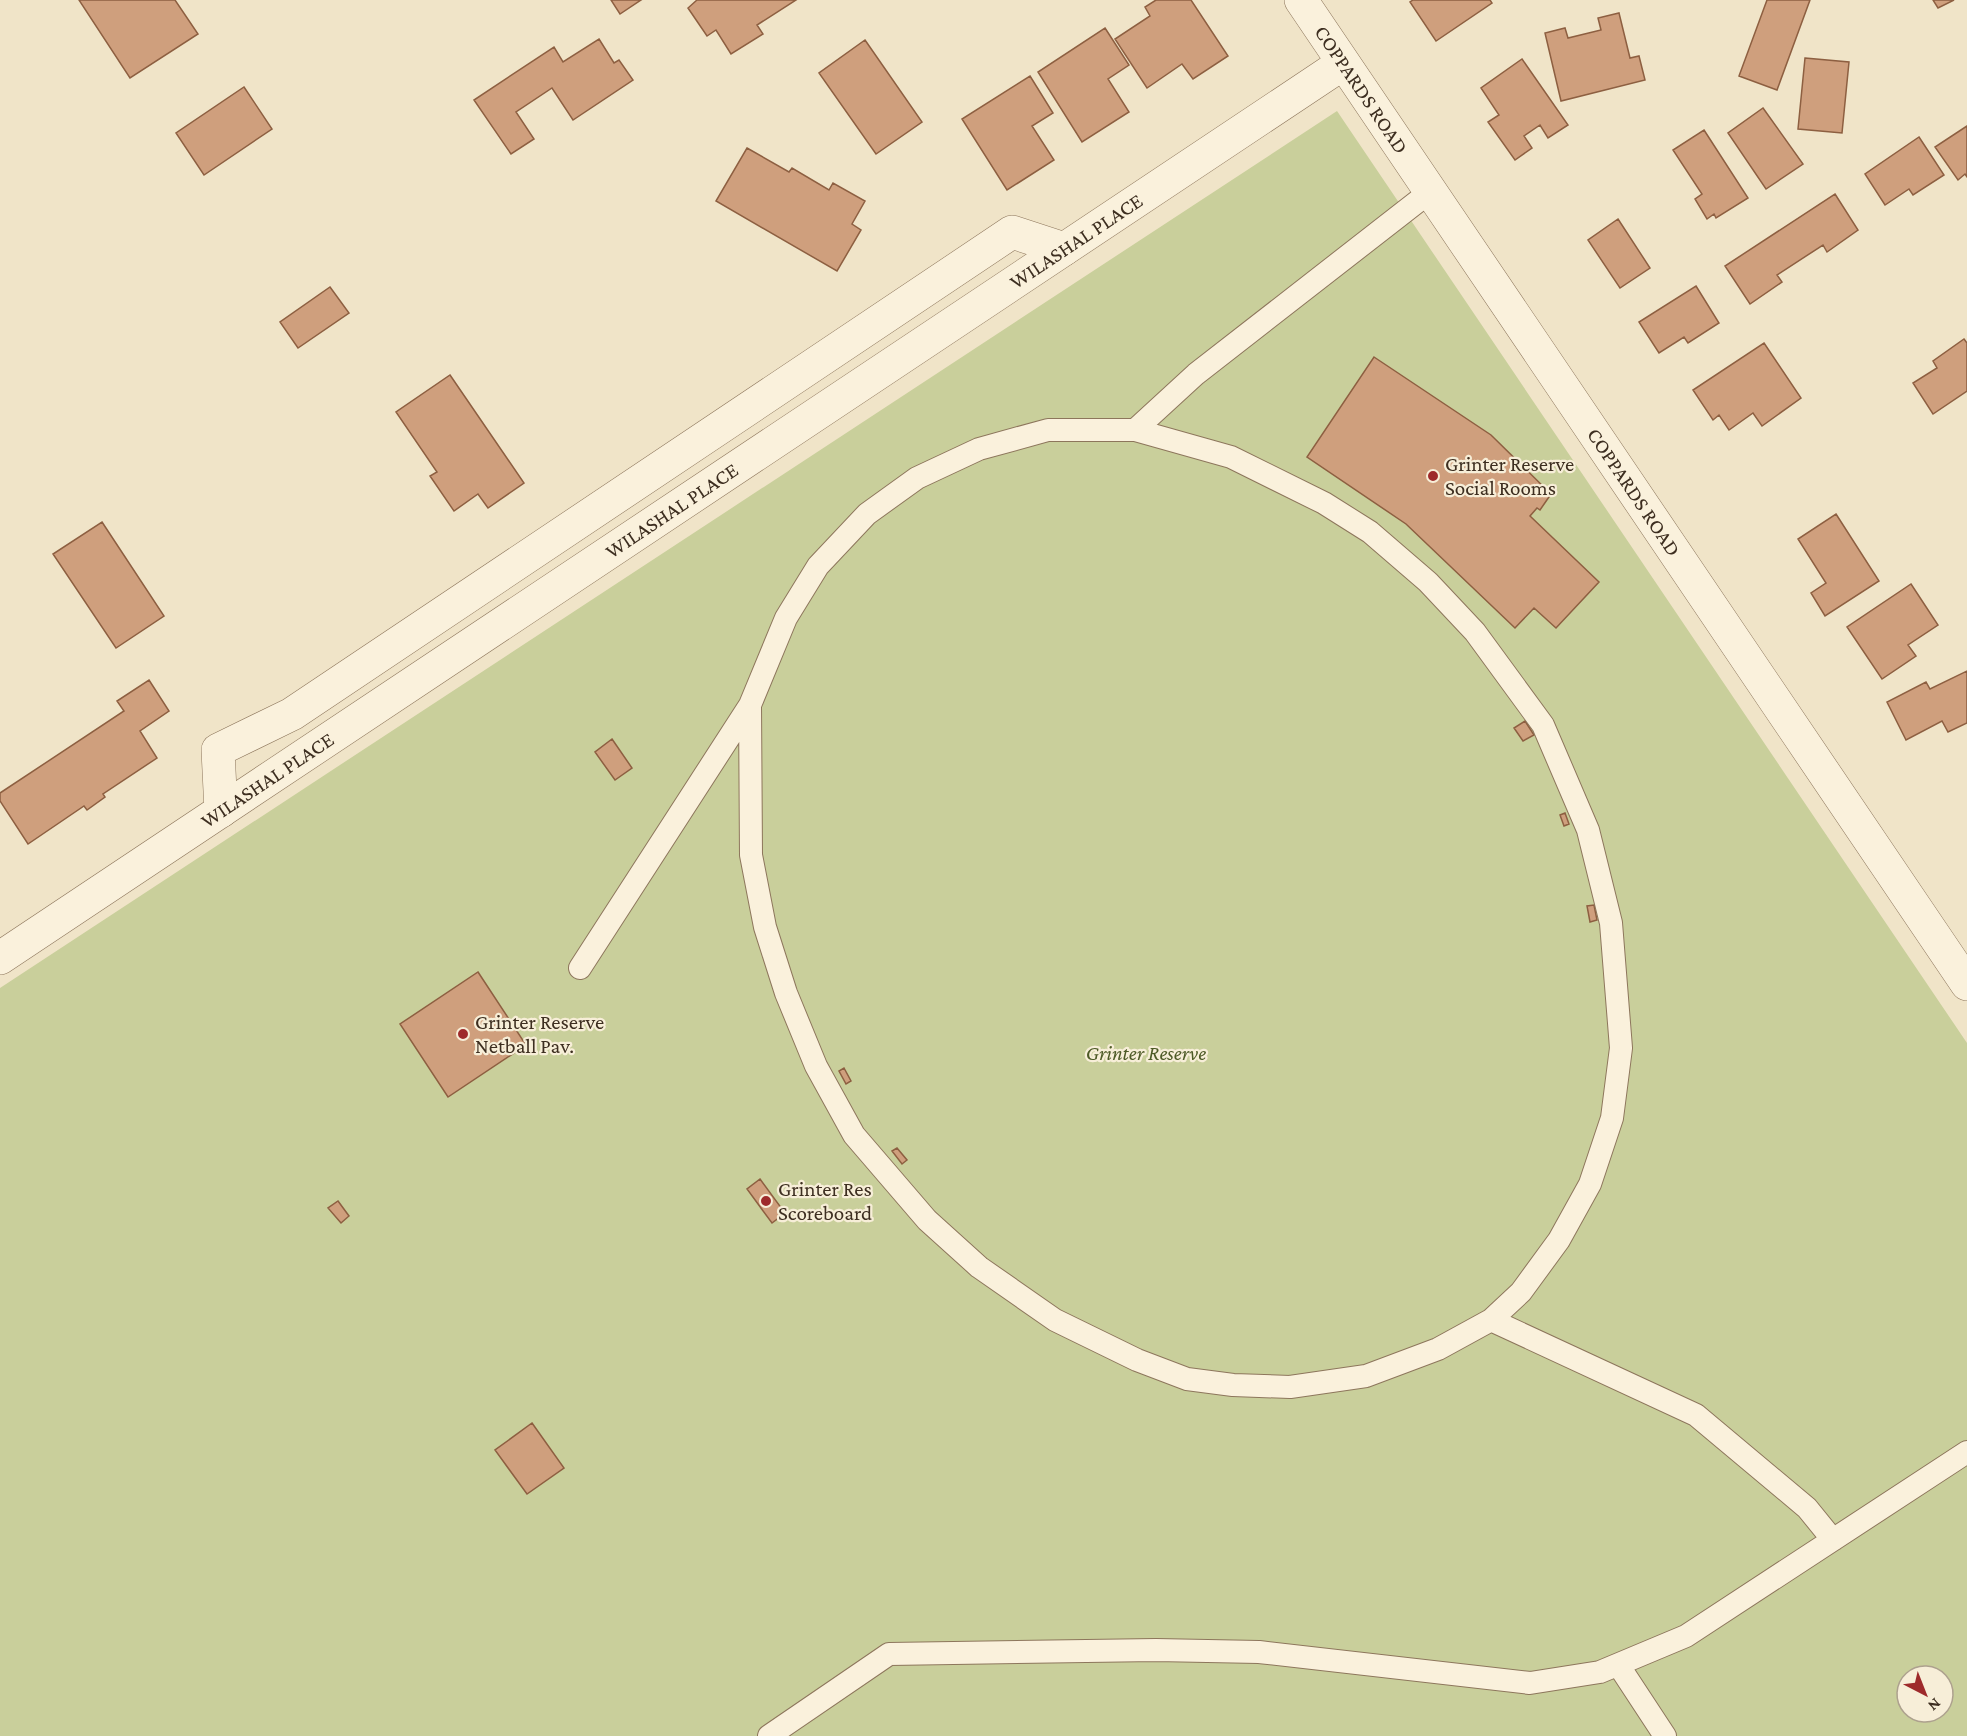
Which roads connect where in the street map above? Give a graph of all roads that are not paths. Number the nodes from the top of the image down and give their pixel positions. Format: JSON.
{"nodes":[{"id":1,"x":1301,"y":0,"type":"edge"},
{"id":2,"x":1342,"y":64,"type":"junction"},
{"id":3,"x":1431,"y":191,"type":"junction"},
{"id":4,"x":1064,"y":249,"type":"junction"},
{"id":5,"x":1136,"y":430,"type":"junction"},
{"id":6,"x":750,"y":705,"type":"junction"},
{"id":7,"x":221,"y":811,"type":"junction"},
{"id":8,"x":0,"y":958,"type":"edge"},
{"id":9,"x":580,"y":968,"type":"dead end"},
{"id":10,"x":1967,"y":984,"type":"edge"},
{"id":11,"x":1491,"y":1320,"type":"junction"},
{"id":12,"x":1967,"y":1452,"type":"edge"},
{"id":13,"x":1833,"y":1540,"type":"junction"},
{"id":14,"x":1619,"y":1666,"type":"junction"},
{"id":15,"x":769,"y":1736,"type":"edge"},
{"id":16,"x":1665,"y":1736,"type":"edge"}],
"edges":[{"from":1,"to":2,"type":"street","name":"COPPARDS ROAD"},
{"from":2,"to":3,"type":"street","name":"COPPARDS ROAD"},
{"from":2,"to":4,"type":"street","name":"WILASHAL PLACE"},
{"from":3,"to":5,"type":"lane"},
{"from":3,"to":10,"type":"street","name":"COPPARDS ROAD"},
{"from":4,"to":7,"type":"street","name":"WILASHAL PLACE"},
{"from":4,"to":7,"type":"street"},
{"from":5,"to":6,"type":"lane"},
{"from":5,"to":11,"type":"lane"},
{"from":6,"to":9,"type":"lane"},
{"from":6,"to":11,"type":"lane"},
{"from":7,"to":8,"type":"street","name":"WILASHAL PLACE"},
{"from":11,"to":13,"type":"lane"},
{"from":12,"to":13,"type":"lane"},
{"from":13,"to":14,"type":"lane"},
{"from":14,"to":15,"type":"lane"},
{"from":14,"to":16,"type":"lane"}]}
